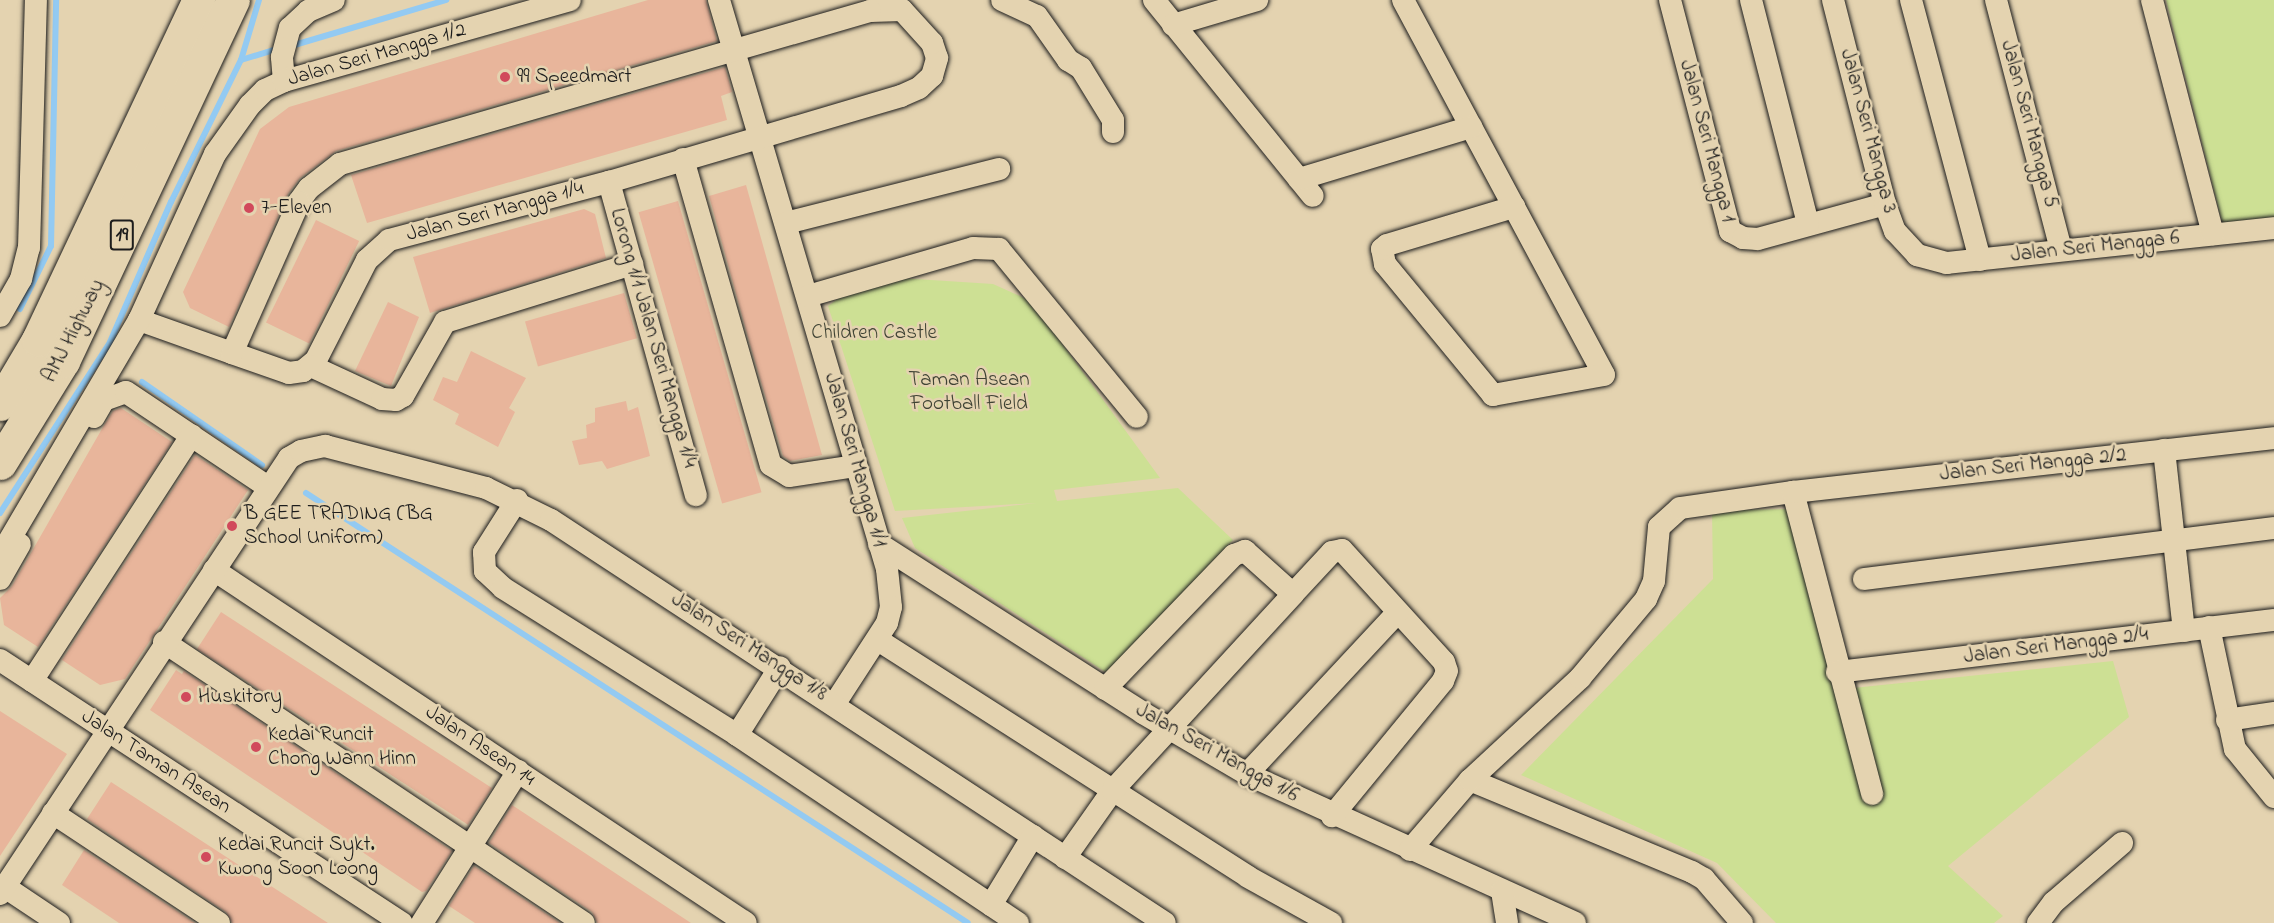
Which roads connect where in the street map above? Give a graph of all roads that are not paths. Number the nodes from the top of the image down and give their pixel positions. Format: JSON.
{"nodes":[{"id":1,"x":36,"y":0,"type":"edge"},
{"id":2,"x":199,"y":0,"type":"edge"},
{"id":3,"x":233,"y":0,"type":"edge"},
{"id":4,"x":334,"y":0,"type":"edge"},
{"id":5,"x":570,"y":0,"type":"edge"},
{"id":6,"x":718,"y":0,"type":"edge"},
{"id":7,"x":1002,"y":0,"type":"edge"},
{"id":8,"x":1154,"y":0,"type":"edge"},
{"id":9,"x":1257,"y":0,"type":"edge"},
{"id":10,"x":1402,"y":0,"type":"edge"},
{"id":11,"x":1670,"y":0,"type":"edge"},
{"id":12,"x":1752,"y":0,"type":"edge"},
{"id":13,"x":1833,"y":0,"type":"edge"},
{"id":14,"x":1911,"y":0,"type":"edge"},
{"id":15,"x":1996,"y":0,"type":"edge"},
{"id":16,"x":2152,"y":0,"type":"edge"},
{"id":17,"x":1173,"y":25,"type":"junction"},
{"id":18,"x":733,"y":51,"type":"junction"},
{"id":19,"x":284,"y":81,"type":"junction"},
{"id":20,"x":1470,"y":127,"type":"junction"},
{"id":21,"x":1113,"y":132,"type":"dead end"},
{"id":22,"x":758,"y":136,"type":"junction"},
{"id":23,"x":683,"y":159,"type":"junction"},
{"id":24,"x":999,"y":168,"type":"dead end"},
{"id":25,"x":609,"y":182,"type":"junction"},
{"id":26,"x":1885,"y":204,"type":"junction"},
{"id":27,"x":1514,"y":207,"type":"junction"},
{"id":28,"x":786,"y":223,"type":"junction"},
{"id":29,"x":1808,"y":224,"type":"junction"},
{"id":30,"x":2274,"y":228,"type":"edge"},
{"id":31,"x":2213,"y":234,"type":"junction"},
{"id":32,"x":2061,"y":249,"type":"junction"},
{"id":33,"x":1917,"y":255,"type":"joint"},
{"id":34,"x":1980,"y":260,"type":"junction"},
{"id":35,"x":632,"y":264,"type":"junction"},
{"id":36,"x":808,"y":296,"type":"junction"},
{"id":37,"x":0,"y":316,"type":"edge"},
{"id":38,"x":139,"y":320,"type":"junction"},
{"id":39,"x":232,"y":353,"type":"junction"},
{"id":40,"x":311,"y":366,"type":"junction"},
{"id":41,"x":0,"y":404,"type":"edge"},
{"id":42,"x":1137,"y":417,"type":"dead end"},
{"id":43,"x":192,"y":435,"type":"junction"},
{"id":44,"x":2274,"y":438,"type":"edge"},
{"id":45,"x":2164,"y":450,"type":"junction"},
{"id":46,"x":0,"y":463,"type":"edge"},
{"id":47,"x":856,"y":466,"type":"junction"},
{"id":48,"x":268,"y":487,"type":"junction"},
{"id":49,"x":1793,"y":492,"type":"junction"},
{"id":50,"x":696,"y":495,"type":"dead end"},
{"id":51,"x":517,"y":500,"type":"junction"},
{"id":52,"x":2274,"y":528,"type":"edge"},
{"id":53,"x":2174,"y":542,"type":"junction"},
{"id":54,"x":879,"y":544,"type":"junction"},
{"id":55,"x":0,"y":556,"type":"edge"},
{"id":56,"x":213,"y":570,"type":"junction"},
{"id":57,"x":0,"y":579,"type":"edge"},
{"id":58,"x":1864,"y":579,"type":"dead end"},
{"id":59,"x":1293,"y":594,"type":"junction"},
{"id":60,"x":1398,"y":612,"type":"junction"},
{"id":61,"x":2274,"y":620,"type":"edge"},
{"id":62,"x":2209,"y":627,"type":"junction"},
{"id":63,"x":2184,"y":631,"type":"junction"},
{"id":64,"x":878,"y":640,"type":"junction"},
{"id":65,"x":164,"y":642,"type":"junction"},
{"id":66,"x":0,"y":660,"type":"edge"},
{"id":67,"x":780,"y":667,"type":"junction"},
{"id":68,"x":1838,"y":672,"type":"junction"},
{"id":69,"x":32,"y":681,"type":"junction"},
{"id":70,"x":1105,"y":689,"type":"junction"},
{"id":71,"x":835,"y":703,"type":"junction"},
{"id":72,"x":2274,"y":713,"type":"edge"},
{"id":73,"x":2227,"y":720,"type":"junction"},
{"id":74,"x":1167,"y":727,"type":"junction"},
{"id":75,"x":106,"y":730,"type":"junction"},
{"id":76,"x":737,"y":735,"type":"junction"},
{"id":77,"x":518,"y":771,"type":"junction"},
{"id":78,"x":1247,"y":774,"type":"junction"},
{"id":79,"x":1470,"y":780,"type":"junction"},
{"id":80,"x":1113,"y":790,"type":"junction"},
{"id":81,"x":1872,"y":794,"type":"dead end"},
{"id":82,"x":2274,"y":797,"type":"edge"},
{"id":83,"x":53,"y":813,"type":"junction"},
{"id":84,"x":1332,"y":816,"type":"junction"},
{"id":85,"x":1034,"y":836,"type":"junction"},
{"id":86,"x":2122,"y":843,"type":"dead end"},
{"id":87,"x":469,"y":848,"type":"junction"},
{"id":88,"x":1410,"y":850,"type":"junction"},
{"id":89,"x":1065,"y":858,"type":"junction"},
{"id":90,"x":3,"y":890,"type":"edge"},
{"id":91,"x":1502,"y":891,"type":"junction"},
{"id":92,"x":991,"y":904,"type":"junction"},
{"id":93,"x":1729,"y":919,"type":"edge"},
{"id":94,"x":59,"y":923,"type":"edge"},
{"id":95,"x":219,"y":923,"type":"edge"},
{"id":96,"x":402,"y":923,"type":"edge"},
{"id":97,"x":422,"y":923,"type":"edge"},
{"id":98,"x":584,"y":923,"type":"edge"},
{"id":99,"x":746,"y":923,"type":"edge"},
{"id":100,"x":1018,"y":923,"type":"edge"},
{"id":101,"x":1165,"y":923,"type":"edge"},
{"id":102,"x":1331,"y":923,"type":"edge"},
{"id":103,"x":1507,"y":923,"type":"edge"},
{"id":104,"x":1575,"y":923,"type":"edge"},
{"id":105,"x":2038,"y":923,"type":"edge"}],
"edges":[{"from":1,"to":37,"type":"street"},
{"from":2,"to":41,"type":"highway","name":"AMJ Highway","number":"19"},
{"from":3,"to":46,"type":"highway","name":"AMJ Highway","number":"19"},
{"from":4,"to":19,"type":"street"},
{"from":5,"to":19,"type":"street","name":"Jalan Seri Mangga 1/2"},
{"from":6,"to":18,"type":"street","name":"Jalan Seri Mangga 1/1"},
{"from":7,"to":21,"type":"street"},
{"from":8,"to":17,"type":"street"},
{"from":9,"to":17,"type":"street"},
{"from":10,"to":20,"type":"street"},
{"from":11,"to":29,"type":"street","name":"Jalan Seri Mangga 1"},
{"from":12,"to":29,"type":"street"},
{"from":13,"to":26,"type":"street","name":"Jalan Seri Mangga 3"},
{"from":14,"to":34,"type":"street"},
{"from":15,"to":32,"type":"street","name":"Jalan Seri Mangga 5"},
{"from":16,"to":31,"type":"street"},
{"from":17,"to":20,"type":"street"},
{"from":18,"to":22,"type":"street","name":"Jalan Seri Mangga 1/1"},
{"from":18,"to":22,"type":"street","name":"Jalan Seri Mangga 1/4"},
{"from":18,"to":39,"type":"street"},
{"from":19,"to":38,"type":"street","name":"Jalan Seri Mangga 1/2"},
{"from":20,"to":27,"type":"street"},
{"from":22,"to":23,"type":"street","name":"Jalan Seri Mangga 1/4"},
{"from":22,"to":28,"type":"street","name":"Jalan Seri Mangga 1/1"},
{"from":23,"to":25,"type":"street","name":"Jalan Seri Mangga 1/4"},
{"from":23,"to":47,"type":"street"},
{"from":24,"to":28,"type":"street"},
{"from":25,"to":35,"type":"street","name":"Lorong 1/1 Jalan Seri Mangga 1/4"},
{"from":25,"to":40,"type":"street","name":"Jalan Seri Mangga 1/4"},
{"from":26,"to":29,"type":"street","name":"Jalan Seri Mangga 1"},
{"from":26,"to":33,"type":"street","name":"Jalan Seri Mangga 3"},
{"from":27,"to":27,"type":"street"},
{"from":28,"to":36,"type":"street","name":"Jalan Seri Mangga 1/1"},
{"from":30,"to":31,"type":"street","name":"Jalan Seri Mangga 6"},
{"from":31,"to":32,"type":"street","name":"Jalan Seri Mangga 6"},
{"from":32,"to":34,"type":"street","name":"Jalan Seri Mangga 6"},
{"from":33,"to":34,"type":"street","name":"Jalan Seri Mangga 6"},
{"from":35,"to":40,"type":"street"},
{"from":35,"to":50,"type":"street","name":"Lorong 1/1 Jalan Seri Mangga 1/4"},
{"from":36,"to":42,"type":"street"},
{"from":36,"to":47,"type":"street","name":"Jalan Seri Mangga 1/1"},
{"from":38,"to":39,"type":"street"},
{"from":38,"to":55,"type":"street","name":"Jalan Seri Mangga 1/2"},
{"from":39,"to":40,"type":"street"},
{"from":43,"to":48,"type":"street"},
{"from":43,"to":57,"type":"street"},
{"from":43,"to":69,"type":"street"},
{"from":44,"to":45,"type":"street","name":"Jalan Seri Mangga 2/2"},
{"from":45,"to":49,"type":"street","name":"Jalan Seri Mangga 2/2"},
{"from":45,"to":53,"type":"street"},
{"from":47,"to":54,"type":"street","name":"Jalan Seri Mangga 1/1"},
{"from":48,"to":51,"type":"street","name":"Jalan Seri Mangga 1/8"},
{"from":48,"to":56,"type":"street"},
{"from":49,"to":68,"type":"street"},
{"from":49,"to":79,"type":"street","name":"Jalan Seri Mangga 2/2"},
{"from":51,"to":67,"type":"street","name":"Jalan Seri Mangga 1/8"},
{"from":51,"to":76,"type":"street"},
{"from":52,"to":53,"type":"street"},
{"from":53,"to":58,"type":"street"},
{"from":53,"to":63,"type":"street"},
{"from":54,"to":64,"type":"street","name":"Jalan Seri Mangga 1/1"},
{"from":54,"to":70,"type":"street","name":"Jalan Seri Mangga 1/6"},
{"from":56,"to":65,"type":"street"},
{"from":56,"to":77,"type":"street","name":"Jalan Asean 14"},
{"from":59,"to":60,"type":"street"},
{"from":59,"to":70,"type":"street"},
{"from":59,"to":74,"type":"street"},
{"from":60,"to":78,"type":"street"},
{"from":60,"to":84,"type":"street"},
{"from":61,"to":62,"type":"street","name":"Jalan Seri Mangga 2/4"},
{"from":62,"to":63,"type":"street","name":"Jalan Seri Mangga 2/4"},
{"from":62,"to":73,"type":"street"},
{"from":63,"to":68,"type":"street","name":"Jalan Seri Mangga 2/4"},
{"from":64,"to":71,"type":"street","name":"Jalan Seri Mangga 1/1"},
{"from":64,"to":80,"type":"street"},
{"from":65,"to":75,"type":"street"},
{"from":65,"to":87,"type":"street"},
{"from":66,"to":69,"type":"street","name":"Jalan Taman Asean"},
{"from":67,"to":71,"type":"street","name":"Jalan Seri Mangga 1/8"},
{"from":67,"to":76,"type":"street"},
{"from":68,"to":81,"type":"street"},
{"from":69,"to":75,"type":"street","name":"Jalan Taman Asean"},
{"from":70,"to":74,"type":"street","name":"Jalan Seri Mangga 1/6"},
{"from":71,"to":85,"type":"street","name":"Jalan Seri Mangga 1/8"},
{"from":72,"to":73,"type":"street"},
{"from":73,"to":82,"type":"street"},
{"from":74,"to":78,"type":"street","name":"Jalan Seri Mangga 1/6"},
{"from":74,"to":80,"type":"street"},
{"from":75,"to":83,"type":"street"},
{"from":75,"to":96,"type":"street","name":"Jalan Taman Asean"},
{"from":76,"to":92,"type":"street"},
{"from":77,"to":87,"type":"street"},
{"from":77,"to":99,"type":"street","name":"Jalan Asean 14"},
{"from":78,"to":84,"type":"street","name":"Jalan Seri Mangga 1/6"},
{"from":79,"to":88,"type":"street","name":"Jalan Seri Mangga 2/2"},
{"from":79,"to":93,"type":"street"},
{"from":80,"to":89,"type":"street"},
{"from":80,"to":102,"type":"street"},
{"from":83,"to":90,"type":"street"},
{"from":83,"to":95,"type":"street"},
{"from":84,"to":88,"type":"street","name":"Jalan Seri Mangga 1/6"},
{"from":85,"to":89,"type":"street","name":"Jalan Seri Mangga 1/8"},
{"from":85,"to":92,"type":"street"},
{"from":86,"to":105,"type":"street"},
{"from":87,"to":97,"type":"street"},
{"from":87,"to":98,"type":"street"},
{"from":88,"to":91,"type":"street","name":"Jalan Seri Mangga 1/6"},
{"from":89,"to":101,"type":"street","name":"Jalan Seri Mangga 1/8"},
{"from":90,"to":94,"type":"street"},
{"from":91,"to":103,"type":"street"},
{"from":91,"to":104,"type":"street","name":"Jalan Seri Mangga 1/6"},
{"from":92,"to":100,"type":"street"}]}
